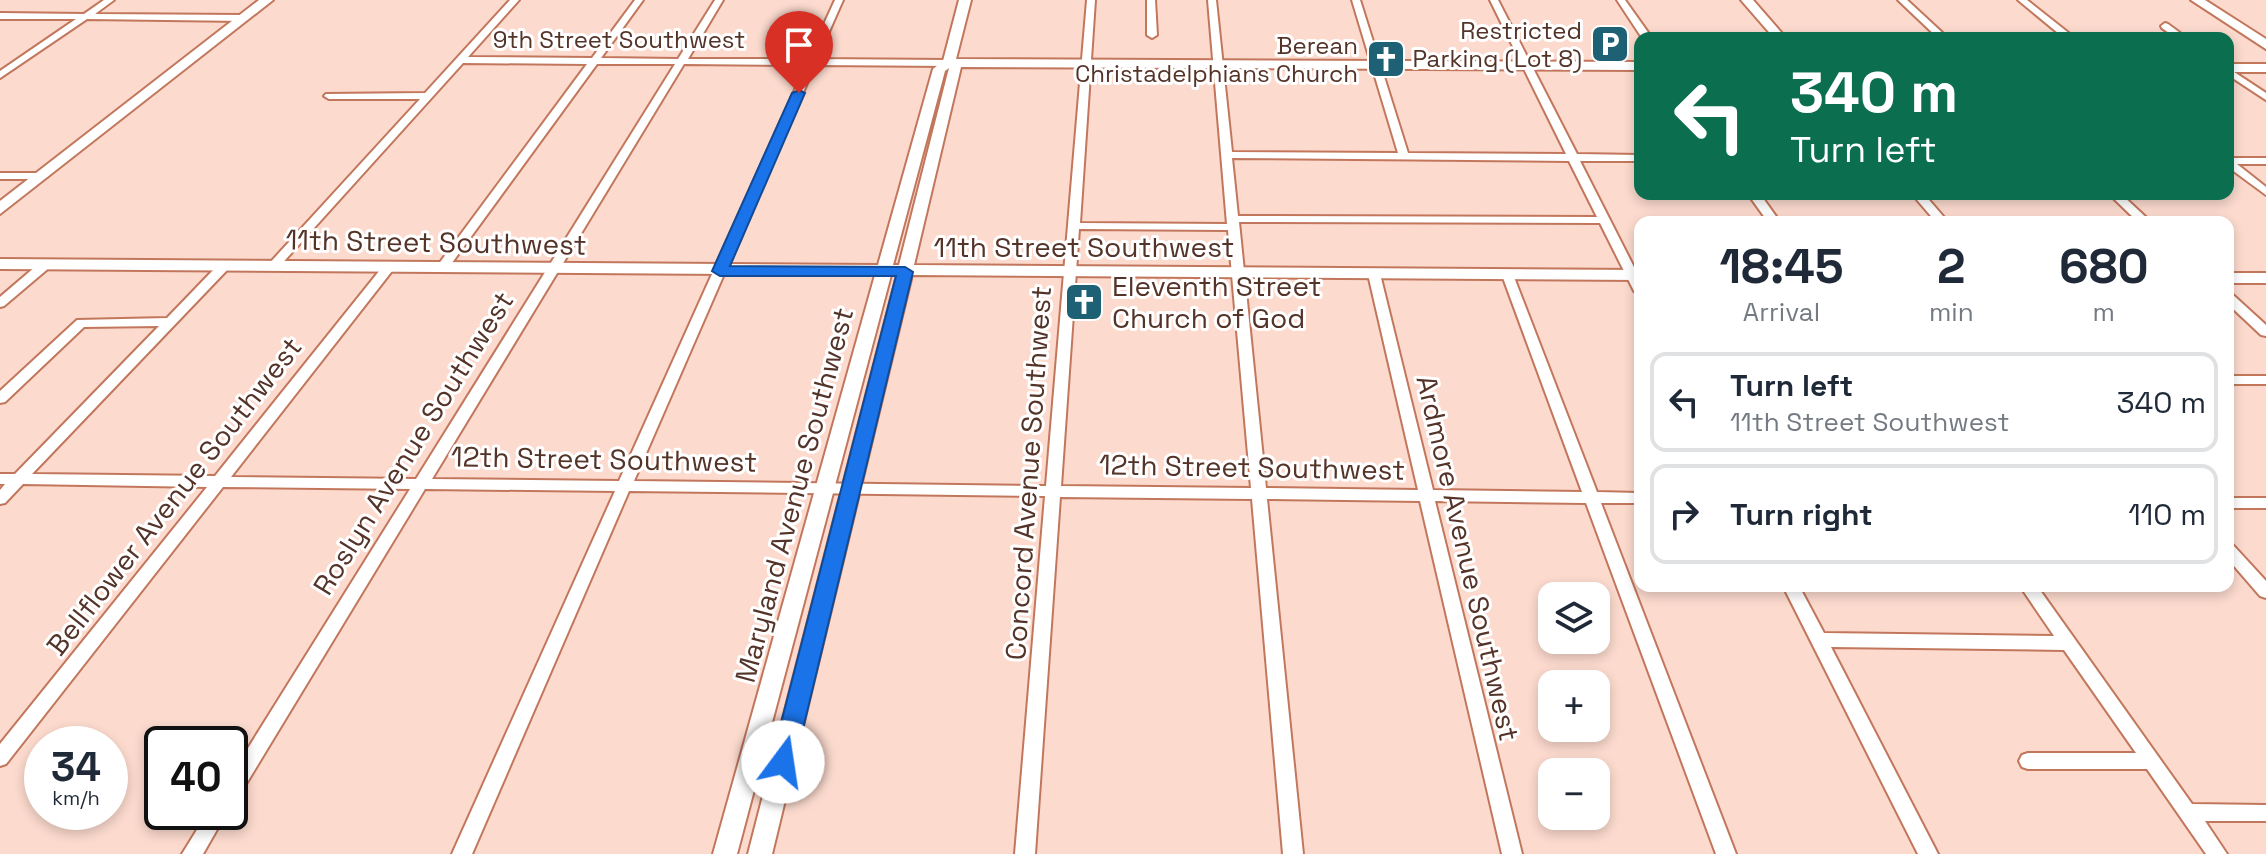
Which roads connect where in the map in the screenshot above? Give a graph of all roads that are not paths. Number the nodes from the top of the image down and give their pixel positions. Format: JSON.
{"nodes":[{"id":1,"x":110,"y":0,"type":"edge"},
{"id":2,"x":267,"y":0,"type":"edge"},
{"id":3,"x":515,"y":0,"type":"edge"},
{"id":4,"x":639,"y":0,"type":"edge"},
{"id":5,"x":719,"y":0,"type":"edge"},
{"id":6,"x":839,"y":0,"type":"edge"},
{"id":7,"x":965,"y":0,"type":"edge"},
{"id":8,"x":1091,"y":0,"type":"edge"},
{"id":9,"x":1151,"y":0,"type":"edge"},
{"id":10,"x":1212,"y":0,"type":"edge"},
{"id":11,"x":1356,"y":0,"type":"edge"},
{"id":12,"x":1494,"y":0,"type":"edge"},
{"id":13,"x":1621,"y":0,"type":"edge"},
{"id":14,"x":1747,"y":0,"type":"edge"},
{"id":15,"x":1902,"y":0,"type":"edge"},
{"id":16,"x":2022,"y":0,"type":"edge"},
{"id":17,"x":2197,"y":0,"type":"edge"},
{"id":18,"x":0,"y":16,"type":"edge"},
{"id":19,"x":85,"y":17,"type":"junction"},
{"id":20,"x":244,"y":18,"type":"junction"},
{"id":21,"x":2165,"y":26,"type":"dead end"},
{"id":22,"x":1643,"y":32,"type":"edge"},
{"id":23,"x":1775,"y":32,"type":"edge"},
{"id":24,"x":1937,"y":32,"type":"edge"},
{"id":25,"x":2062,"y":32,"type":"edge"},
{"id":26,"x":2174,"y":32,"type":"edge"},
{"id":27,"x":1152,"y":35,"type":"dead end"},
{"id":28,"x":2266,"y":45,"type":"edge"},
{"id":29,"x":461,"y":60,"type":"junction"},
{"id":30,"x":594,"y":61,"type":"junction"},
{"id":31,"x":681,"y":62,"type":"junction"},
{"id":32,"x":812,"y":62,"type":"junction"},
{"id":33,"x":949,"y":63,"type":"junction"},
{"id":34,"x":1086,"y":64,"type":"junction"},
{"id":35,"x":1218,"y":65,"type":"junction"},
{"id":36,"x":1375,"y":66,"type":"junction"},
{"id":37,"x":1527,"y":66,"type":"junction"},
{"id":38,"x":1634,"y":66,"type":"edge"},
{"id":39,"x":2266,"y":68,"type":"edge"},
{"id":40,"x":2234,"y":70,"type":"edge"},
{"id":41,"x":2234,"y":74,"type":"edge"},
{"id":42,"x":0,"y":75,"type":"edge"},
{"id":43,"x":329,"y":96,"type":"dead end"},
{"id":44,"x":428,"y":96,"type":"junction"},
{"id":45,"x":2266,"y":97,"type":"edge"},
{"id":46,"x":1226,"y":155,"type":"junction"},
{"id":47,"x":1404,"y":156,"type":"junction"},
{"id":48,"x":1574,"y":157,"type":"junction"},
{"id":49,"x":1634,"y":158,"type":"edge"},
{"id":50,"x":2234,"y":161,"type":"edge"},
{"id":51,"x":2266,"y":161,"type":"edge"},
{"id":52,"x":2234,"y":166,"type":"edge"},
{"id":53,"x":0,"y":176,"type":"edge"},
{"id":54,"x":43,"y":176,"type":"junction"},
{"id":55,"x":2266,"y":192,"type":"edge"},
{"id":56,"x":1923,"y":200,"type":"edge"},
{"id":57,"x":2121,"y":200,"type":"edge"},
{"id":58,"x":0,"y":209,"type":"edge"},
{"id":59,"x":1937,"y":216,"type":"edge"},
{"id":60,"x":2139,"y":216,"type":"edge"},
{"id":61,"x":1605,"y":220,"type":"junction"},
{"id":62,"x":1233,"y":223,"type":"junction"},
{"id":63,"x":1073,"y":226,"type":"junction"},
{"id":64,"x":0,"y":264,"type":"edge"},
{"id":65,"x":46,"y":264,"type":"junction"},
{"id":66,"x":224,"y":266,"type":"junction"},
{"id":67,"x":273,"y":266,"type":"junction"},
{"id":68,"x":388,"y":268,"type":"junction"},
{"id":69,"x":442,"y":268,"type":"junction"},
{"id":70,"x":553,"y":269,"type":"junction"},
{"id":71,"x":720,"y":271,"type":"junction"},
{"id":72,"x":1634,"y":271,"type":"edge"},
{"id":73,"x":883,"y":272,"type":"junction"},
{"id":74,"x":905,"y":272,"type":"junction"},
{"id":75,"x":1070,"y":273,"type":"junction"},
{"id":76,"x":1238,"y":273,"type":"junction"},
{"id":77,"x":1374,"y":274,"type":"junction"},
{"id":78,"x":1508,"y":275,"type":"junction"},
{"id":79,"x":1634,"y":275,"type":"edge"},
{"id":80,"x":2234,"y":278,"type":"edge"},
{"id":81,"x":2266,"y":278,"type":"edge"},
{"id":82,"x":0,"y":303,"type":"edge"},
{"id":83,"x":2234,"y":303,"type":"edge"},
{"id":84,"x":170,"y":322,"type":"junction"},
{"id":85,"x":2266,"y":332,"type":"edge"},
{"id":86,"x":2234,"y":380,"type":"edge"},
{"id":87,"x":2266,"y":380,"type":"edge"},
{"id":88,"x":0,"y":399,"type":"edge"},
{"id":89,"x":0,"y":479,"type":"edge"},
{"id":90,"x":19,"y":479,"type":"junction"},
{"id":91,"x":219,"y":481,"type":"junction"},
{"id":92,"x":421,"y":483,"type":"junction"},
{"id":93,"x":625,"y":485,"type":"junction"},
{"id":94,"x":825,"y":487,"type":"junction"},
{"id":95,"x":851,"y":487,"type":"junction"},
{"id":96,"x":1053,"y":489,"type":"junction"},
{"id":97,"x":1259,"y":494,"type":"junction"},
{"id":98,"x":1427,"y":497,"type":"junction"},
{"id":99,"x":1592,"y":497,"type":"junction"},
{"id":100,"x":1634,"y":498,"type":"edge"},
{"id":101,"x":0,"y":499,"type":"edge"},
{"id":102,"x":2234,"y":503,"type":"edge"},
{"id":103,"x":2266,"y":503,"type":"edge"},
{"id":104,"x":2234,"y":556,"type":"edge"},
{"id":105,"x":1794,"y":592,"type":"edge"},
{"id":106,"x":2032,"y":592,"type":"edge"},
{"id":107,"x":2266,"y":592,"type":"edge"},
{"id":108,"x":1819,"y":640,"type":"junction"},
{"id":109,"x":2068,"y":643,"type":"junction"},
{"id":110,"x":0,"y":758,"type":"edge"},
{"id":111,"x":2028,"y":761,"type":"dead end"},
{"id":112,"x":2151,"y":761,"type":"junction"},
{"id":113,"x":248,"y":764,"type":"edge"},
{"id":114,"x":2187,"y":812,"type":"junction"},
{"id":115,"x":2266,"y":813,"type":"edge"},
{"id":116,"x":207,"y":830,"type":"edge"},
{"id":117,"x":192,"y":854,"type":"edge"},
{"id":118,"x":462,"y":854,"type":"edge"},
{"id":119,"x":725,"y":854,"type":"edge"},
{"id":120,"x":760,"y":854,"type":"edge"},
{"id":121,"x":1025,"y":854,"type":"edge"},
{"id":122,"x":1293,"y":854,"type":"edge"},
{"id":123,"x":1512,"y":854,"type":"edge"},
{"id":124,"x":1726,"y":854,"type":"edge"},
{"id":125,"x":1928,"y":854,"type":"edge"},
{"id":126,"x":2217,"y":854,"type":"edge"}],
"edges":[{"from":1,"to":19,"type":"street"},
{"from":2,"to":20,"type":"main road"},
{"from":3,"to":29,"type":"street"},
{"from":4,"to":30,"type":"street"},
{"from":5,"to":31,"type":"street","name":"Roslyn Avenue Southwest"},
{"from":6,"to":32,"type":"street"},
{"from":7,"to":33,"type":"street","name":"Maryland Avenue Southwest"},
{"from":8,"to":34,"type":"street","name":"Concord Avenue Southwest"},
{"from":9,"to":27,"type":"street"},
{"from":10,"to":35,"type":"street"},
{"from":11,"to":36,"type":"street"},
{"from":12,"to":37,"type":"street"},
{"from":13,"to":22,"type":"street"},
{"from":14,"to":23,"type":"street"},
{"from":15,"to":24,"type":"street"},
{"from":16,"to":25,"type":"street"},
{"from":17,"to":28,"type":"main road"},
{"from":18,"to":19,"type":"street"},
{"from":19,"to":20,"type":"street"},
{"from":19,"to":42,"type":"street"},
{"from":20,"to":54,"type":"main road"},
{"from":21,"to":26,"type":"street"},
{"from":29,"to":30,"type":"street","name":"9th Street Southwest"},
{"from":29,"to":44,"type":"street"},
{"from":30,"to":31,"type":"street","name":"9th Street Southwest"},
{"from":30,"to":69,"type":"street"},
{"from":31,"to":32,"type":"street","name":"9th Street Southwest"},
{"from":31,"to":70,"type":"street","name":"Roslyn Avenue Southwest"},
{"from":32,"to":33,"type":"street","name":"9th Street Southwest"},
{"from":32,"to":71,"type":"street"},
{"from":33,"to":34,"type":"street","name":"9th Street Southwest"},
{"from":33,"to":73,"type":"street","name":"Maryland Avenue Southwest"},
{"from":33,"to":74,"type":"street","name":"Maryland Avenue Southwest"},
{"from":34,"to":35,"type":"street","name":"9th Street Southwest"},
{"from":34,"to":63,"type":"street","name":"Concord Avenue Southwest"},
{"from":35,"to":36,"type":"street","name":"9th Street Southwest"},
{"from":35,"to":46,"type":"street"},
{"from":36,"to":37,"type":"street","name":"9th Street Southwest"},
{"from":36,"to":47,"type":"street"},
{"from":37,"to":38,"type":"street","name":"9th Street Southwest"},
{"from":37,"to":48,"type":"street"},
{"from":39,"to":40,"type":"street"},
{"from":41,"to":45,"type":"street"},
{"from":43,"to":44,"type":"street"},
{"from":44,"to":67,"type":"street"},
{"from":46,"to":47,"type":"street"},
{"from":46,"to":62,"type":"street"},
{"from":47,"to":48,"type":"street"},
{"from":48,"to":49,"type":"street"},
{"from":48,"to":61,"type":"street"},
{"from":50,"to":51,"type":"street"},
{"from":52,"to":55,"type":"street"},
{"from":53,"to":54,"type":"street"},
{"from":54,"to":58,"type":"main road"},
{"from":56,"to":59,"type":"street"},
{"from":57,"to":60,"type":"street"},
{"from":61,"to":62,"type":"street"},
{"from":61,"to":72,"type":"street"},
{"from":62,"to":63,"type":"street"},
{"from":62,"to":76,"type":"street"},
{"from":63,"to":75,"type":"street","name":"Concord Avenue Southwest"},
{"from":64,"to":65,"type":"street","name":"11th Street Southwest"},
{"from":65,"to":66,"type":"street","name":"11th Street Southwest"},
{"from":65,"to":82,"type":"street"},
{"from":66,"to":67,"type":"street","name":"11th Street Southwest"},
{"from":66,"to":84,"type":"street"},
{"from":67,"to":68,"type":"street","name":"11th Street Southwest"},
{"from":68,"to":69,"type":"street","name":"11th Street Southwest"},
{"from":68,"to":91,"type":"street","name":"Bellflower Avenue Southwest"},
{"from":69,"to":70,"type":"street","name":"11th Street Southwest"},
{"from":70,"to":71,"type":"street","name":"11th Street Southwest"},
{"from":70,"to":92,"type":"street","name":"Roslyn Avenue Southwest"},
{"from":71,"to":73,"type":"street","name":"11th Street Southwest"},
{"from":71,"to":93,"type":"street"},
{"from":73,"to":74,"type":"street","name":"11th Street Southwest"},
{"from":73,"to":94,"type":"street","name":"Maryland Avenue Southwest"},
{"from":74,"to":75,"type":"street","name":"11th Street Southwest"},
{"from":74,"to":95,"type":"street","name":"Maryland Avenue Southwest"},
{"from":75,"to":76,"type":"street","name":"11th Street Southwest"},
{"from":75,"to":96,"type":"street","name":"Concord Avenue Southwest"},
{"from":76,"to":77,"type":"street","name":"11th Street Southwest"},
{"from":76,"to":97,"type":"street"},
{"from":77,"to":78,"type":"street","name":"11th Street Southwest"},
{"from":77,"to":98,"type":"street","name":"Ardmore Avenue Southwest"},
{"from":78,"to":79,"type":"street","name":"11th Street Southwest"},
{"from":78,"to":99,"type":"street"},
{"from":80,"to":81,"type":"street"},
{"from":83,"to":85,"type":"street"},
{"from":84,"to":88,"type":"street"},
{"from":84,"to":90,"type":"street"},
{"from":86,"to":87,"type":"street"},
{"from":89,"to":90,"type":"street","name":"12th Street Southwest"},
{"from":90,"to":91,"type":"street","name":"12th Street Southwest"},
{"from":90,"to":101,"type":"street"},
{"from":91,"to":92,"type":"street","name":"12th Street Southwest"},
{"from":91,"to":110,"type":"street","name":"Bellflower Avenue Southwest"},
{"from":92,"to":93,"type":"street","name":"12th Street Southwest"},
{"from":92,"to":113,"type":"street","name":"Roslyn Avenue Southwest"},
{"from":93,"to":94,"type":"street","name":"12th Street Southwest"},
{"from":93,"to":118,"type":"street"},
{"from":94,"to":95,"type":"street","name":"12th Street Southwest"},
{"from":94,"to":119,"type":"street","name":"Maryland Avenue Southwest"},
{"from":95,"to":96,"type":"street","name":"12th Street Southwest"},
{"from":95,"to":120,"type":"street","name":"Maryland Avenue Southwest"},
{"from":96,"to":97,"type":"street","name":"12th Street Southwest"},
{"from":96,"to":121,"type":"street","name":"Concord Avenue Southwest"},
{"from":97,"to":98,"type":"street","name":"12th Street Southwest"},
{"from":97,"to":122,"type":"street"},
{"from":98,"to":99,"type":"street","name":"12th Street Southwest"},
{"from":98,"to":123,"type":"street","name":"Ardmore Avenue Southwest"},
{"from":99,"to":100,"type":"street","name":"12th Street Southwest"},
{"from":99,"to":124,"type":"street"},
{"from":102,"to":103,"type":"street"},
{"from":104,"to":107,"type":"street"},
{"from":105,"to":108,"type":"street"},
{"from":106,"to":109,"type":"street"},
{"from":108,"to":109,"type":"street"},
{"from":108,"to":125,"type":"street"},
{"from":109,"to":112,"type":"street"},
{"from":111,"to":112,"type":"street"},
{"from":112,"to":114,"type":"street"},
{"from":114,"to":115,"type":"street"},
{"from":114,"to":126,"type":"street"},
{"from":116,"to":117,"type":"street"}]}
